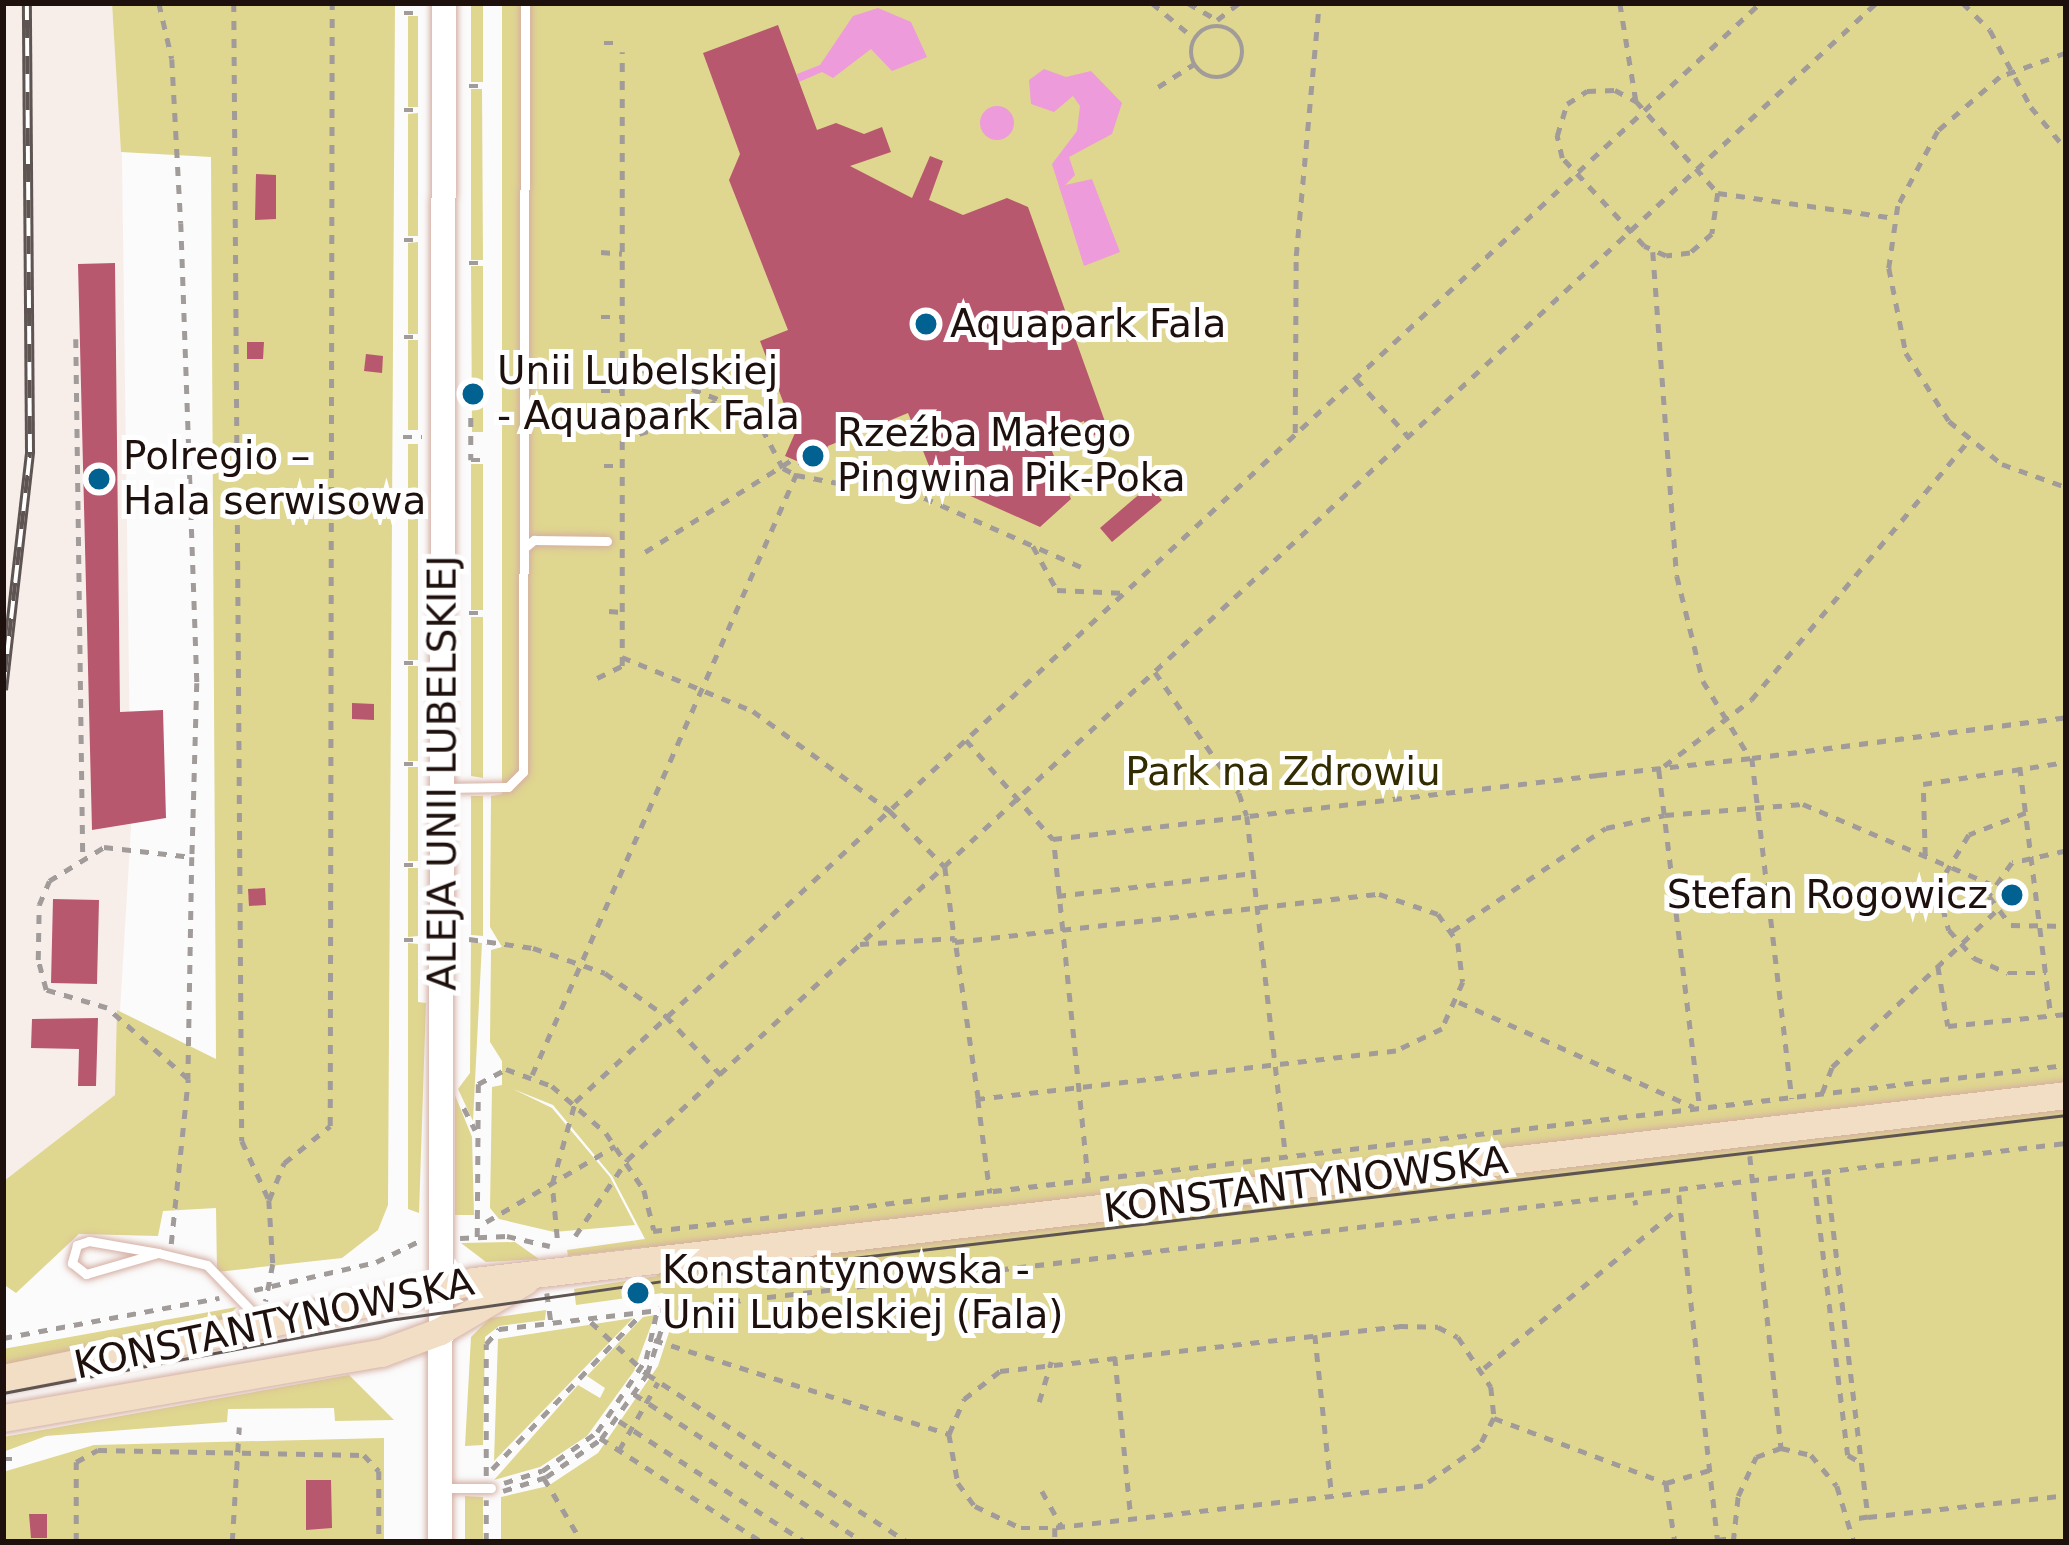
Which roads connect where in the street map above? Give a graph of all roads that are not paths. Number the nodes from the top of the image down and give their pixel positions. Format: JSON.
{"nodes":[{"id":1,"x":444,"y":3,"type":"edge"},
{"id":2,"x":526,"y":3,"type":"edge"},
{"id":3,"x":607,"y":541,"type":"dead end"},
{"id":4,"x":524,"y":548,"type":"junction"},
{"id":5,"x":443,"y":788,"type":"junction"},
{"id":6,"x":2066,"y":1095,"type":"edge"},
{"id":7,"x":164,"y":1254,"type":"junction"},
{"id":8,"x":546,"y":1281,"type":"junction"},
{"id":9,"x":440,"y":1286,"type":"junction"},
{"id":10,"x":264,"y":1324,"type":"junction"},
{"id":11,"x":440,"y":1331,"type":"junction"},
{"id":12,"x":3,"y":1378,"type":"edge"},
{"id":13,"x":3,"y":1418,"type":"edge"},
{"id":14,"x":440,"y":1488,"type":"junction"},
{"id":15,"x":489,"y":1488,"type":"road end"},
{"id":16,"x":440,"y":1542,"type":"edge"}],
"edges":[{"from":1,"to":5,"type":"street","name":"ALEJA UNII LUBELSKIEJ"},
{"from":2,"to":4,"type":"lane"},
{"from":3,"to":4,"type":"lane"},
{"from":4,"to":5,"type":"lane"},
{"from":5,"to":9,"type":"street","name":"ALEJA UNII LUBELSKIEJ"},
{"from":6,"to":8,"type":"main road","name":"KONSTANTYNOWSKA"},
{"from":7,"to":7,"type":"lane"},
{"from":7,"to":10,"type":"lane"},
{"from":8,"to":9,"type":"main road","name":"KONSTANTYNOWSKA"},
{"from":8,"to":11,"type":"main road","name":"KONSTANTYNOWSKA"},
{"from":9,"to":10,"type":"main road","name":"KONSTANTYNOWSKA"},
{"from":9,"to":11,"type":"street","name":"ALEJA UNII LUBELSKIEJ"},
{"from":10,"to":12,"type":"main road","name":"KONSTANTYNOWSKA"},
{"from":11,"to":13,"type":"main road","name":"KONSTANTYNOWSKA"},
{"from":11,"to":14,"type":"street","name":"ALEJA UNII LUBELSKIEJ"},
{"from":14,"to":15,"type":"lane"},
{"from":14,"to":16,"type":"street","name":"ALEJA UNII LUBELSKIEJ"}]}
